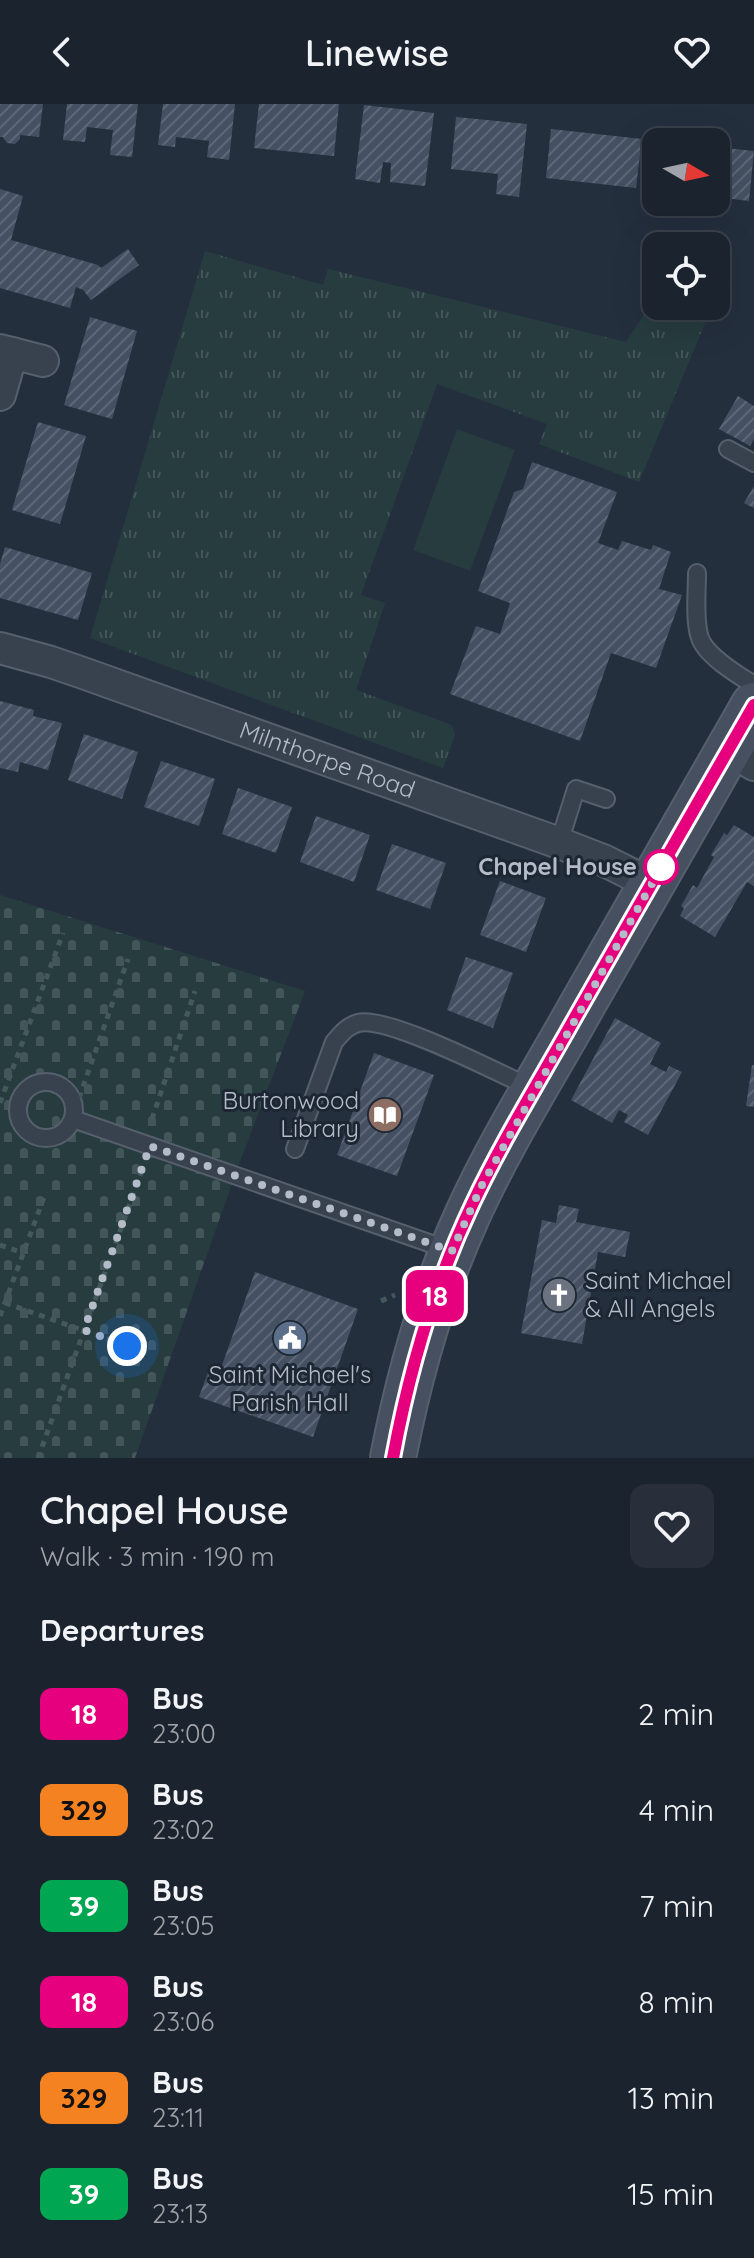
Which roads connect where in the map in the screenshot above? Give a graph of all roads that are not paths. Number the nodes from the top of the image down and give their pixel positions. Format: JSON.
{"nodes":[{"id":1,"x":6,"y":351,"type":"edge"},
{"id":2,"x":43,"y":361,"type":"dead end"},
{"id":3,"x":0,"y":395,"type":"edge"},
{"id":4,"x":728,"y":449,"type":"dead end"},
{"id":5,"x":754,"y":463,"type":"edge"},
{"id":6,"x":697,"y":573,"type":"dead end"},
{"id":7,"x":0,"y":648,"type":"edge"},
{"id":8,"x":754,"y":685,"type":"edge"},
{"id":9,"x":754,"y":705,"type":"edge"},
{"id":10,"x":741,"y":757,"type":"edge"},
{"id":11,"x":606,"y":799,"type":"dead end"},
{"id":12,"x":559,"y":843,"type":"junction"},
{"id":13,"x":651,"y":884,"type":"junction"},
{"id":14,"x":535,"y":1090,"type":"junction"},
{"id":15,"x":74,"y":1115,"type":"road end"},
{"id":16,"x":295,"y":1149,"type":"dead end"},
{"id":17,"x":452,"y":1251,"type":"junction"},
{"id":18,"x":393,"y":1458,"type":"edge"}],
"edges":[{"from":1,"to":2,"type":"street"},
{"from":1,"to":3,"type":"street"},
{"from":4,"to":5,"type":"lane"},
{"from":6,"to":8,"type":"lane"},
{"from":7,"to":12,"type":"street","name":"Milnthorpe Road"},
{"from":9,"to":10,"type":"street"},
{"from":10,"to":13,"type":"street"},
{"from":11,"to":12,"type":"lane"},
{"from":12,"to":13,"type":"street","name":"Milnthorpe Road"},
{"from":13,"to":14,"type":"street"},
{"from":14,"to":16,"type":"lane"},
{"from":14,"to":17,"type":"street"},
{"from":15,"to":17,"type":"lane"},
{"from":17,"to":18,"type":"street"}]}
